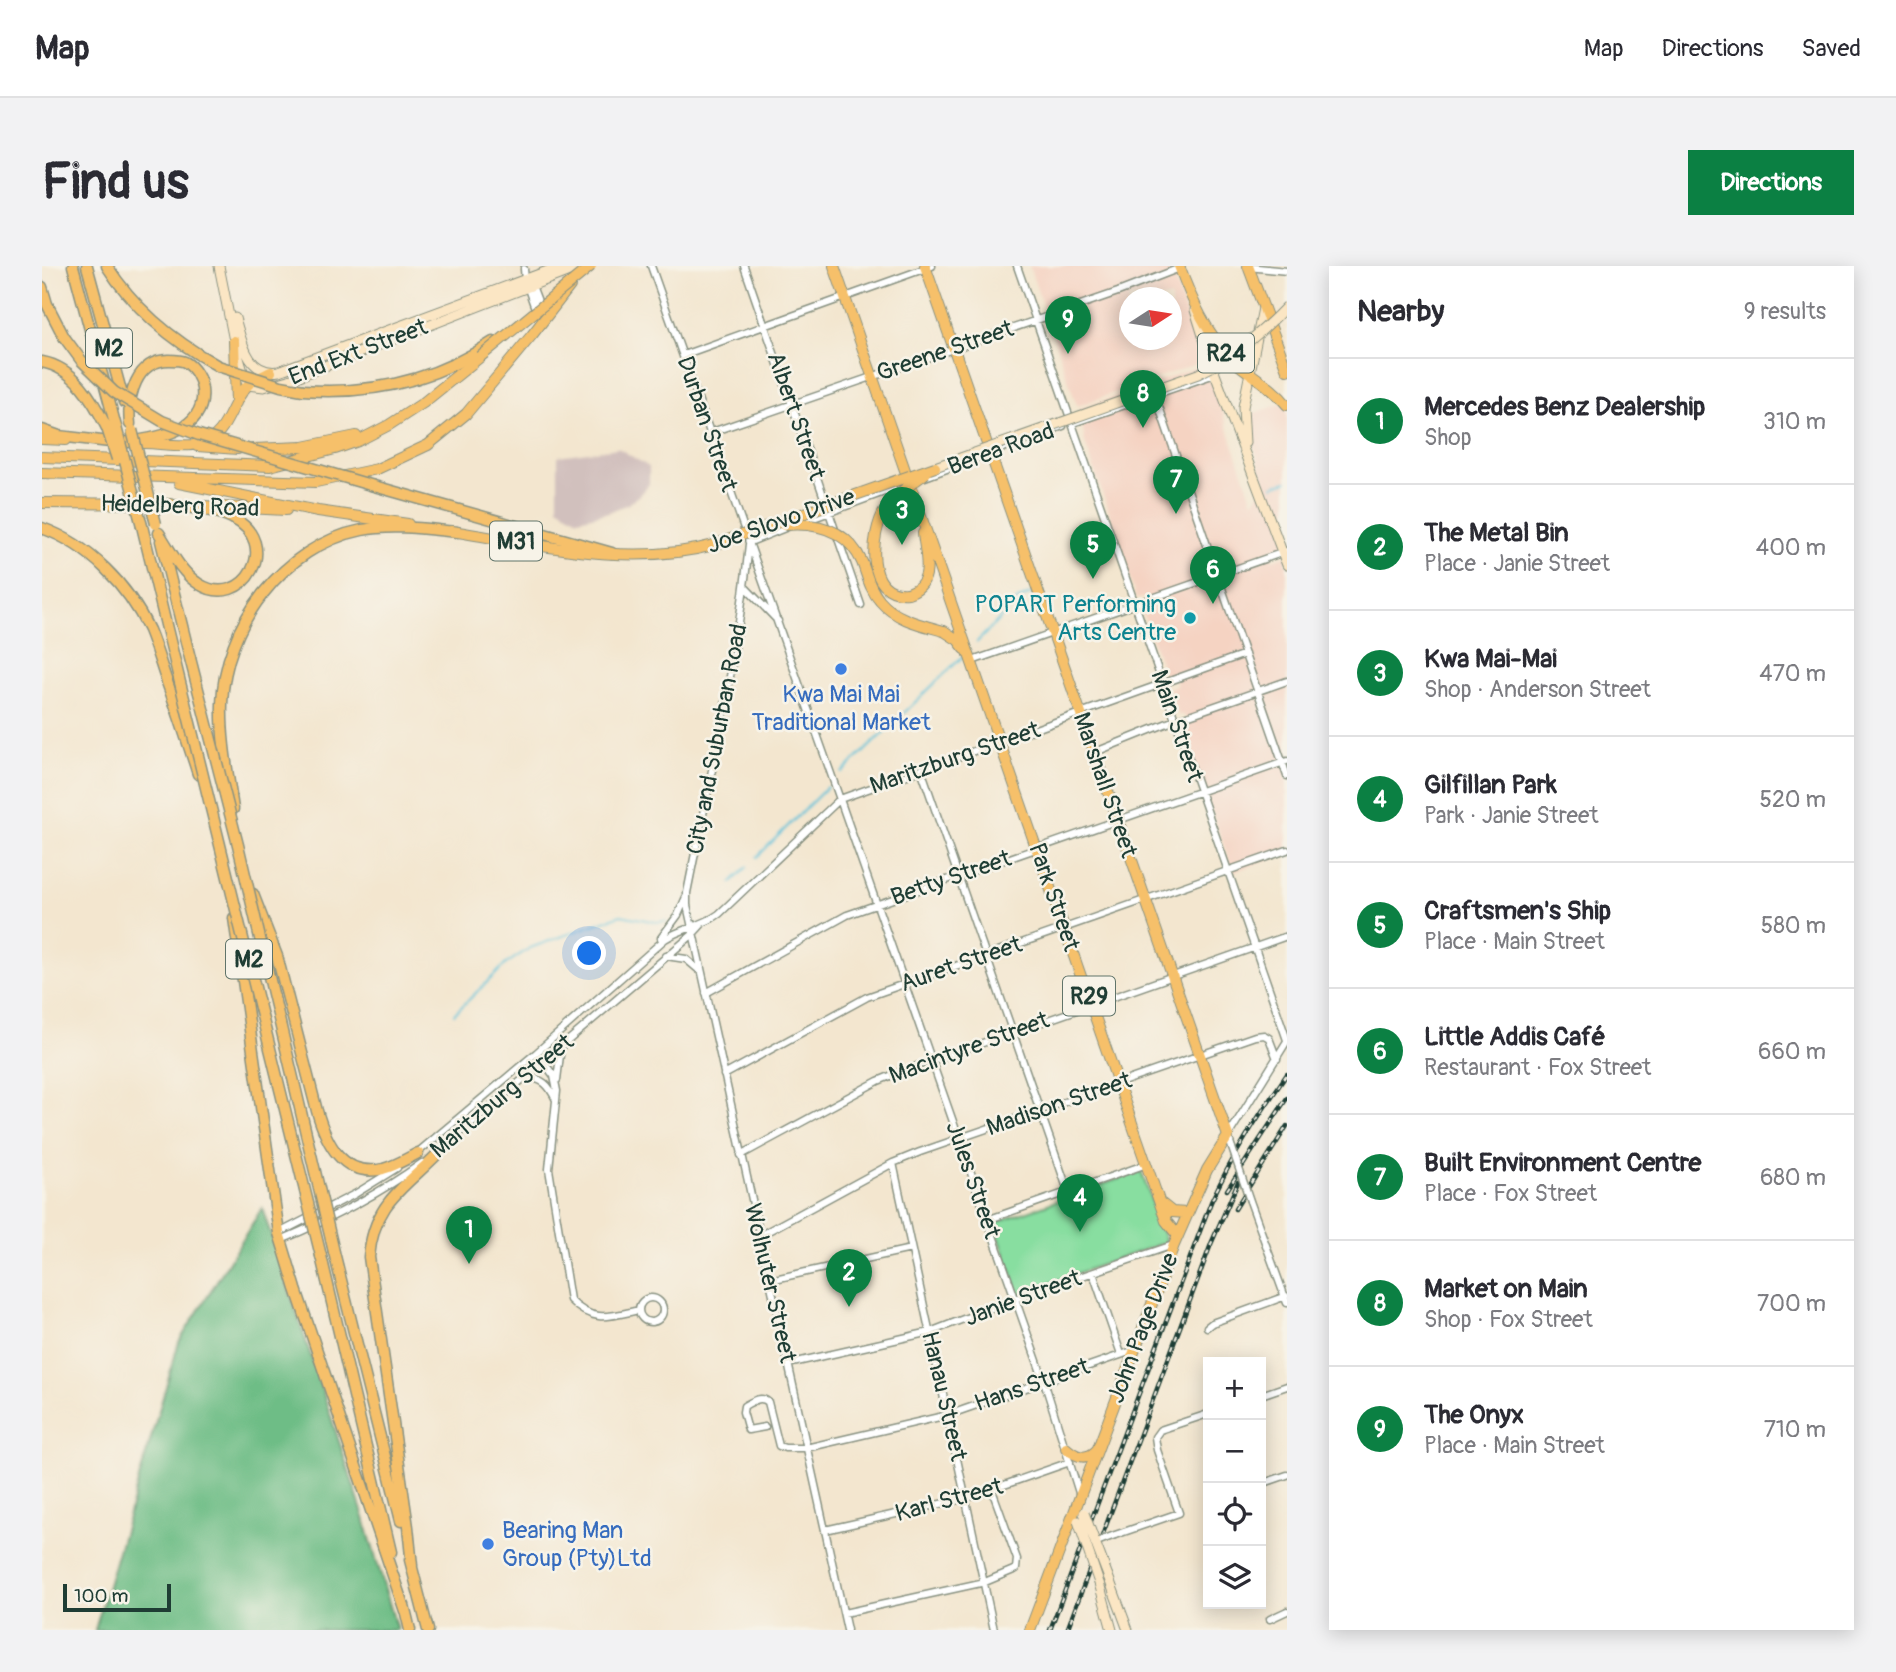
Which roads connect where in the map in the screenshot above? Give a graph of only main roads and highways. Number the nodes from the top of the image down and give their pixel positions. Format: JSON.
{"nodes":[{"id":1,"x":73,"y":266,"type":"edge"},
{"id":2,"x":87,"y":266,"type":"edge"},
{"id":3,"x":107,"y":266,"type":"edge"},
{"id":4,"x":219,"y":266,"type":"edge"},
{"id":5,"x":561,"y":266,"type":"edge"},
{"id":6,"x":584,"y":266,"type":"edge"},
{"id":7,"x":591,"y":266,"type":"edge"},
{"id":8,"x":834,"y":266,"type":"edge"},
{"id":9,"x":1246,"y":266,"type":"edge"},
{"id":10,"x":928,"y":267,"type":"edge"},
{"id":11,"x":1180,"y":267,"type":"edge"},
{"id":12,"x":529,"y":283,"type":"junction"},
{"id":13,"x":1186,"y":285,"type":"junction"},
{"id":14,"x":42,"y":287,"type":"edge"},
{"id":15,"x":1287,"y":306,"type":"edge"},
{"id":16,"x":1264,"y":308,"type":"junction"},
{"id":17,"x":525,"y":320,"type":"junction"},
{"id":18,"x":234,"y":341,"type":"junction"},
{"id":19,"x":42,"y":362,"type":"edge"},
{"id":20,"x":1287,"y":370,"type":"edge"},
{"id":21,"x":271,"y":372,"type":"junction"},
{"id":22,"x":1250,"y":373,"type":"junction"},
{"id":23,"x":247,"y":385,"type":"junction"},
{"id":24,"x":236,"y":404,"type":"junction"},
{"id":25,"x":1287,"y":405,"type":"edge"},
{"id":26,"x":111,"y":427,"type":"junction"},
{"id":27,"x":131,"y":427,"type":"junction"},
{"id":28,"x":42,"y":430,"type":"edge"},
{"id":29,"x":375,"y":432,"type":"junction"},
{"id":30,"x":42,"y":439,"type":"edge"},
{"id":31,"x":110,"y":442,"type":"junction"},
{"id":32,"x":128,"y":442,"type":"junction"},
{"id":33,"x":190,"y":445,"type":"junction"},
{"id":34,"x":42,"y":457,"type":"edge"},
{"id":35,"x":1247,"y":459,"type":"junction"},
{"id":36,"x":935,"y":467,"type":"junction"},
{"id":37,"x":42,"y":473,"type":"edge"},
{"id":38,"x":138,"y":475,"type":"junction"},
{"id":39,"x":42,"y":503,"type":"edge"},
{"id":40,"x":163,"y":504,"type":"junction"},
{"id":41,"x":318,"y":511,"type":"junction"},
{"id":42,"x":921,"y":516,"type":"junction"},
{"id":43,"x":771,"y":526,"type":"junction"},
{"id":44,"x":42,"y":528,"type":"edge"},
{"id":45,"x":158,"y":529,"type":"junction"},
{"id":46,"x":457,"y":532,"type":"junction"},
{"id":47,"x":1285,"y":552,"type":"edge"},
{"id":48,"x":612,"y":553,"type":"junction"},
{"id":49,"x":1287,"y":565,"type":"edge"},
{"id":50,"x":971,"y":658,"type":"junction"},
{"id":51,"x":238,"y":845,"type":"junction"},
{"id":52,"x":222,"y":850,"type":"junction"},
{"id":53,"x":244,"y":872,"type":"junction"},
{"id":54,"x":228,"y":873,"type":"junction"},
{"id":55,"x":1228,"y":1136,"type":"joint"},
{"id":56,"x":444,"y":1147,"type":"road end"},
{"id":57,"x":418,"y":1153,"type":"road end"},
{"id":58,"x":1160,"y":1200,"type":"junction"},
{"id":59,"x":1187,"y":1213,"type":"junction"},
{"id":60,"x":1176,"y":1241,"type":"junction"},
{"id":61,"x":1066,"y":1448,"type":"road end"},
{"id":62,"x":1097,"y":1450,"type":"junction"},
{"id":63,"x":1080,"y":1514,"type":"junction"},
{"id":64,"x":1090,"y":1544,"type":"junction"},
{"id":65,"x":412,"y":1566,"type":"junction"},
{"id":66,"x":405,"y":1611,"type":"junction"},
{"id":67,"x":1127,"y":1627,"type":"edge"},
{"id":68,"x":1112,"y":1629,"type":"edge"},
{"id":69,"x":410,"y":1630,"type":"edge"},
{"id":70,"x":428,"y":1630,"type":"edge"},
{"id":71,"x":1030,"y":1630,"type":"edge"}],
"edges":[{"from":1,"to":26,"type":"highway","number":"M2"},
{"from":2,"to":27,"type":"highway","number":"M2"},
{"from":3,"to":17,"type":"highway","bridge":true},
{"from":4,"to":18,"type":"main road","name":"End Ext Street"},
{"from":4,"to":21,"type":"main road","name":"End Ext Street"},
{"from":5,"to":12,"type":"main road","name":"End Ext Street"},
{"from":6,"to":12,"type":"main road","name":"End Ext Street"},
{"from":6,"to":38,"type":"main road"},
{"from":7,"to":17,"type":"main road","bridge":true},
{"from":8,"to":42,"type":"main road","number":"R29"},
{"from":9,"to":16,"type":"main road","number":"R24"},
{"from":10,"to":55,"type":"main road","name":"Marshall Street"},
{"from":11,"to":13,"type":"main road","number":"R24"},
{"from":12,"to":21,"type":"main road","name":"End Ext Street"},
{"from":12,"to":23,"type":"main road","name":"End Ext Street"},
{"from":13,"to":22,"type":"main road","number":"R24"},
{"from":13,"to":35,"type":"main road"},
{"from":14,"to":48,"type":"highway","bridge":true},
{"from":15,"to":36,"type":"main road","name":"Joe Slovo Drive","number":"M31","bridge":true},
{"from":16,"to":20,"type":"main road","number":"R24"},
{"from":16,"to":22,"type":"main road"},
{"from":17,"to":29,"type":"main road","bridge":true},
{"from":18,"to":23,"type":"main road","name":"End Ext Street"},
{"from":18,"to":24,"type":"main road"},
{"from":19,"to":26,"type":"highway"},
{"from":21,"to":23,"type":"main road"},
{"from":22,"to":25,"type":"main road","number":"R24"},
{"from":22,"to":35,"type":"main road"},
{"from":23,"to":24,"type":"main road"},
{"from":24,"to":33,"type":"main road"},
{"from":26,"to":52,"type":"highway","number":"M2","bridge":true},
{"from":27,"to":32,"type":"highway"},
{"from":27,"to":45,"type":"highway","number":"M2","bridge":true},
{"from":28,"to":31,"type":"highway"},
{"from":29,"to":33,"type":"main road"},
{"from":29,"to":34,"type":"main road","name":"Heidelberg Road"},
{"from":30,"to":31,"type":"main road"},
{"from":31,"to":32,"type":"main road"},
{"from":32,"to":33,"type":"main road"},
{"from":35,"to":47,"type":"main road"},
{"from":36,"to":42,"type":"main road","bridge":true},
{"from":36,"to":43,"type":"main road","name":"Joe Slovo Drive","number":"M31","bridge":true},
{"from":37,"to":38,"type":"main road"},
{"from":38,"to":41,"type":"main road"},
{"from":39,"to":40,"type":"main road","name":"Heidelberg Road","number":"M31"},
{"from":40,"to":41,"type":"main road","name":"Heidelberg Road","number":"M31"},
{"from":40,"to":45,"type":"highway"},
{"from":41,"to":46,"type":"main road","name":"Joe Slovo Drive","number":"M31"},
{"from":42,"to":50,"type":"main road","number":"R29"},
{"from":43,"to":48,"type":"main road","name":"Joe Slovo Drive","number":"M31","bridge":true},
{"from":43,"to":50,"type":"main road","bridge":true},
{"from":44,"to":52,"type":"highway","bridge":true},
{"from":45,"to":51,"type":"highway","number":"M2","bridge":true},
{"from":46,"to":48,"type":"main road","name":"Joe Slovo Drive","number":"M31"},
{"from":46,"to":51,"type":"highway","bridge":true},
{"from":47,"to":49,"type":"main road"},
{"from":50,"to":58,"type":"main road","name":"Park Street","number":"R29"},
{"from":51,"to":53,"type":"highway","number":"M2","bridge":true},
{"from":52,"to":54,"type":"highway","number":"M2","bridge":true},
{"from":53,"to":57,"type":"highway","bridge":true},
{"from":53,"to":65,"type":"highway","number":"M2","bridge":true},
{"from":54,"to":66,"type":"highway","number":"M2","bridge":true},
{"from":54,"to":66,"type":"highway","bridge":true},
{"from":55,"to":59,"type":"main road","name":"John Page Drive"},
{"from":56,"to":65,"type":"highway"},
{"from":58,"to":59,"type":"main road"},
{"from":58,"to":60,"type":"main road","name":"Park Street","number":"R29"},
{"from":59,"to":60,"type":"main road","name":"John Page Drive"},
{"from":60,"to":62,"type":"main road","name":"John Page Drive"},
{"from":61,"to":62,"type":"main road"},
{"from":62,"to":63,"type":"main road","name":"John Page Drive"},
{"from":63,"to":64,"type":"main road","bridge":true},
{"from":63,"to":71,"type":"main road","name":"John Page Drive"},
{"from":64,"to":67,"type":"main road","bridge":true},
{"from":64,"to":68,"type":"main road","bridge":true},
{"from":65,"to":70,"type":"highway","number":"M2"},
{"from":66,"to":69,"type":"highway","number":"M2"},
{"from":67,"to":68,"type":"main road"}]}
